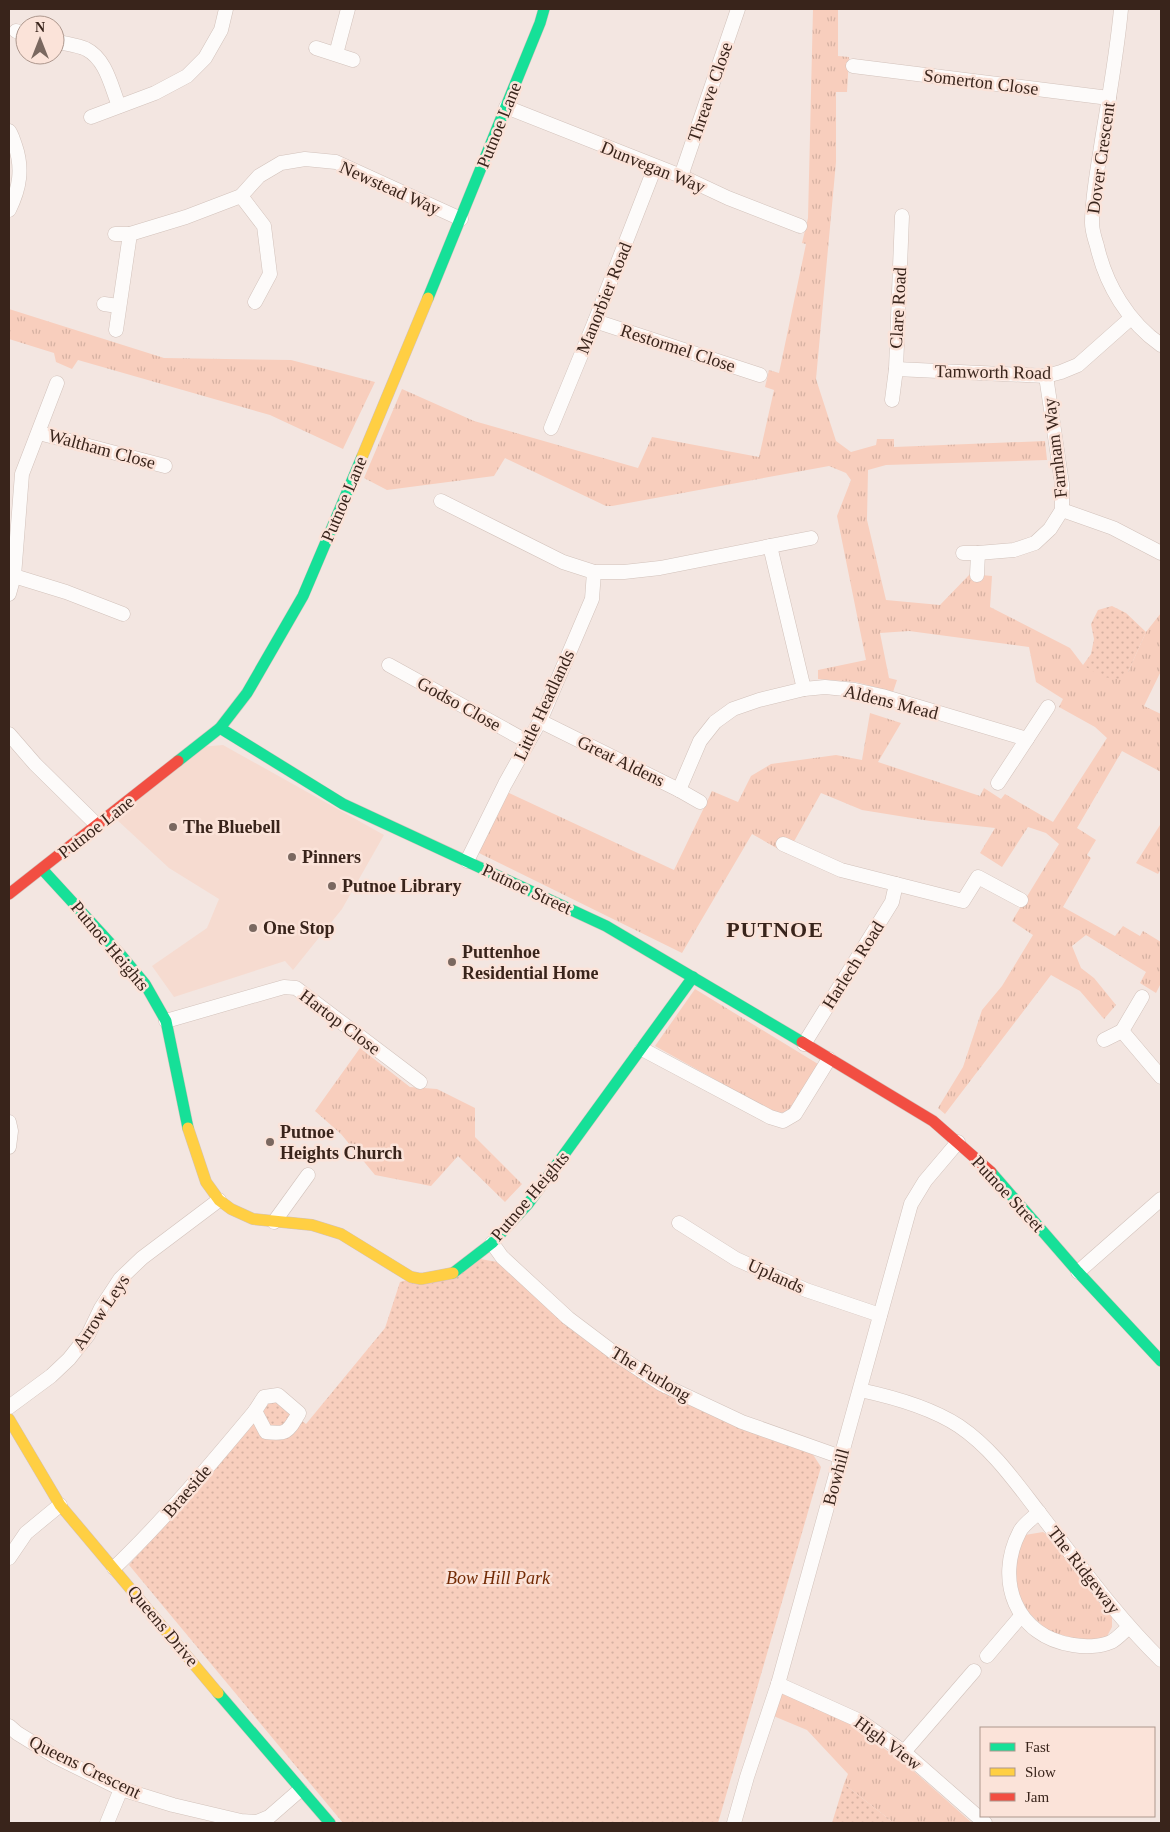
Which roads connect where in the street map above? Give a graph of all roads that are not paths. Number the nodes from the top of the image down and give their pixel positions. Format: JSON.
{"nodes":[{"id":1,"x":226,"y":9,"type":"edge"},
{"id":2,"x":348,"y":9,"type":"edge"},
{"id":3,"x":544,"y":9,"type":"edge"},
{"id":4,"x":738,"y":9,"type":"edge"},
{"id":5,"x":1121,"y":9,"type":"edge"},
{"id":6,"x":65,"y":44,"type":"edge"},
{"id":7,"x":316,"y":48,"type":"dead end"},
{"id":8,"x":336,"y":54,"type":"junction"},
{"id":9,"x":353,"y":60,"type":"dead end"},
{"id":10,"x":853,"y":66,"type":"dead end"},
{"id":11,"x":1109,"y":98,"type":"junction"},
{"id":12,"x":119,"y":106,"type":"junction"},
{"id":13,"x":506,"y":107,"type":"junction"},
{"id":14,"x":91,"y":117,"type":"dead end"},
{"id":15,"x":9,"y":131,"type":"edge"},
{"id":16,"x":655,"y":167,"type":"junction"},
{"id":17,"x":681,"y":176,"type":"junction"},
{"id":18,"x":241,"y":196,"type":"junction"},
{"id":19,"x":9,"y":210,"type":"edge"},
{"id":20,"x":902,"y":216,"type":"dead end"},
{"id":21,"x":461,"y":219,"type":"junction"},
{"id":22,"x":800,"y":226,"type":"dead end"},
{"id":23,"x":115,"y":234,"type":"dead end"},
{"id":24,"x":130,"y":234,"type":"junction"},
{"id":25,"x":255,"y":302,"type":"dead end"},
{"id":26,"x":1131,"y":318,"type":"junction"},
{"id":27,"x":596,"y":321,"type":"junction"},
{"id":28,"x":116,"y":330,"type":"dead end"},
{"id":29,"x":1161,"y":345,"type":"edge"},
{"id":30,"x":896,"y":369,"type":"junction"},
{"id":31,"x":760,"y":375,"type":"dead end"},
{"id":32,"x":1046,"y":376,"type":"junction"},
{"id":33,"x":57,"y":383,"type":"dead end"},
{"id":34,"x":892,"y":400,"type":"dead end"},
{"id":35,"x":551,"y":428,"type":"dead end"},
{"id":36,"x":39,"y":433,"type":"junction"},
{"id":37,"x":164,"y":466,"type":"dead end"},
{"id":38,"x":16,"y":473,"type":"edge"},
{"id":39,"x":441,"y":501,"type":"dead end"},
{"id":40,"x":1062,"y":510,"type":"junction"},
{"id":41,"x":811,"y":538,"type":"dead end"},
{"id":42,"x":770,"y":546,"type":"junction"},
{"id":43,"x":964,"y":553,"type":"dead end"},
{"id":44,"x":978,"y":553,"type":"junction"},
{"id":45,"x":1161,"y":553,"type":"edge"},
{"id":46,"x":594,"y":572,"type":"junction"},
{"id":47,"x":977,"y":575,"type":"dead end"},
{"id":48,"x":14,"y":576,"type":"junction"},
{"id":49,"x":9,"y":594,"type":"edge"},
{"id":50,"x":123,"y":614,"type":"dead end"},
{"id":51,"x":389,"y":665,"type":"dead end"},
{"id":52,"x":804,"y":689,"type":"junction"},
{"id":53,"x":1048,"y":706,"type":"dead end"},
{"id":54,"x":540,"y":721,"type":"junction"},
{"id":55,"x":220,"y":728,"type":"junction"},
{"id":56,"x":9,"y":734,"type":"edge"},
{"id":57,"x":1027,"y":739,"type":"junction"},
{"id":58,"x":528,"y":742,"type":"junction"},
{"id":59,"x":998,"y":783,"type":"dead end"},
{"id":60,"x":679,"y":790,"type":"junction"},
{"id":61,"x":700,"y":802,"type":"dead end"},
{"id":62,"x":97,"y":825,"type":"junction"},
{"id":63,"x":782,"y":844,"type":"dead end"},
{"id":64,"x":467,"y":861,"type":"junction"},
{"id":65,"x":42,"y":869,"type":"junction"},
{"id":66,"x":896,"y":884,"type":"junction"},
{"id":67,"x":9,"y":894,"type":"edge"},
{"id":68,"x":1021,"y":900,"type":"dead end"},
{"id":69,"x":693,"y":977,"type":"junction"},
{"id":70,"x":1142,"y":997,"type":"dead end"},
{"id":71,"x":166,"y":1021,"type":"junction"},
{"id":72,"x":1122,"y":1031,"type":"junction"},
{"id":73,"x":1104,"y":1040,"type":"dead end"},
{"id":74,"x":804,"y":1044,"type":"junction"},
{"id":75,"x":642,"y":1048,"type":"junction"},
{"id":76,"x":829,"y":1059,"type":"junction"},
{"id":77,"x":1161,"y":1077,"type":"edge"},
{"id":78,"x":420,"y":1082,"type":"dead end"},
{"id":79,"x":9,"y":1122,"type":"edge"},
{"id":80,"x":958,"y":1142,"type":"junction"},
{"id":81,"x":9,"y":1147,"type":"edge"},
{"id":82,"x":308,"y":1175,"type":"dead end"},
{"id":83,"x":1161,"y":1199,"type":"edge"},
{"id":84,"x":219,"y":1200,"type":"junction"},
{"id":85,"x":274,"y":1222,"type":"junction"},
{"id":86,"x":679,"y":1224,"type":"dead end"},
{"id":87,"x":492,"y":1243,"type":"junction"},
{"id":88,"x":1078,"y":1272,"type":"junction"},
{"id":89,"x":880,"y":1315,"type":"junction"},
{"id":90,"x":1161,"y":1361,"type":"edge"},
{"id":91,"x":860,"y":1390,"type":"junction"},
{"id":92,"x":9,"y":1408,"type":"edge"},
{"id":93,"x":255,"y":1411,"type":"dead end"},
{"id":94,"x":9,"y":1419,"type":"edge"},
{"id":95,"x":841,"y":1457,"type":"junction"},
{"id":96,"x":60,"y":1505,"type":"junction"},
{"id":97,"x":1039,"y":1512,"type":"junction"},
{"id":98,"x":9,"y":1558,"type":"edge"},
{"id":99,"x":114,"y":1568,"type":"junction"},
{"id":100,"x":1021,"y":1616,"type":"junction"},
{"id":101,"x":1129,"y":1628,"type":"junction"},
{"id":102,"x":987,"y":1656,"type":"dead end"},
{"id":103,"x":1161,"y":1660,"type":"edge"},
{"id":104,"x":974,"y":1671,"type":"dead end"},
{"id":105,"x":778,"y":1684,"type":"junction"},
{"id":106,"x":9,"y":1726,"type":"edge"},
{"id":107,"x":904,"y":1752,"type":"junction"},
{"id":108,"x":121,"y":1789,"type":"junction"},
{"id":109,"x":300,"y":1790,"type":"junction"},
{"id":110,"x":107,"y":1823,"type":"edge"},
{"id":111,"x":330,"y":1823,"type":"edge"},
{"id":112,"x":734,"y":1823,"type":"edge"},
{"id":113,"x":985,"y":1823,"type":"edge"}],
"edges":[{"from":1,"to":12,"type":"street"},
{"from":2,"to":8,"type":"street"},
{"from":3,"to":13,"type":"street","name":"Putnoe Lane"},
{"from":4,"to":17,"type":"street","name":"Threave Close"},
{"from":5,"to":11,"type":"street","name":"Dover Crescent"},
{"from":6,"to":12,"type":"street"},
{"from":7,"to":8,"type":"street"},
{"from":8,"to":9,"type":"street"},
{"from":10,"to":11,"type":"street","name":"Somerton Close"},
{"from":11,"to":26,"type":"street","name":"Dover Crescent"},
{"from":12,"to":14,"type":"street"},
{"from":13,"to":16,"type":"street","name":"Dunvegan Way"},
{"from":13,"to":21,"type":"street","name":"Putnoe Lane"},
{"from":15,"to":19,"type":"street"},
{"from":16,"to":17,"type":"street","name":"Dunvegan Way"},
{"from":16,"to":27,"type":"street","name":"Manorbier Road"},
{"from":17,"to":22,"type":"street","name":"Dunvegan Way"},
{"from":18,"to":21,"type":"street","name":"Newstead Way"},
{"from":18,"to":24,"type":"street","name":"Newstead Way"},
{"from":18,"to":25,"type":"street"},
{"from":20,"to":30,"type":"street","name":"Clare Road"},
{"from":21,"to":55,"type":"street","name":"Putnoe Lane"},
{"from":23,"to":24,"type":"street","name":"Newstead Way"},
{"from":24,"to":28,"type":"street"},
{"from":26,"to":29,"type":"street","name":"Dover Crescent"},
{"from":26,"to":32,"type":"street","name":"Tamworth Road"},
{"from":27,"to":31,"type":"street","name":"Restormel Close"},
{"from":27,"to":35,"type":"street","name":"Manorbier Road"},
{"from":30,"to":32,"type":"street","name":"Tamworth Road"},
{"from":30,"to":34,"type":"street","name":"Clare Road"},
{"from":32,"to":40,"type":"street","name":"Farnham Way"},
{"from":33,"to":36,"type":"street"},
{"from":36,"to":37,"type":"street","name":"Waltham Close"},
{"from":36,"to":38,"type":"street"},
{"from":38,"to":48,"type":"street"},
{"from":39,"to":46,"type":"street"},
{"from":40,"to":44,"type":"street","name":"Farnham Way"},
{"from":40,"to":45,"type":"street"},
{"from":41,"to":42,"type":"street"},
{"from":42,"to":46,"type":"street"},
{"from":42,"to":52,"type":"street"},
{"from":43,"to":44,"type":"street","name":"Farnham Way"},
{"from":44,"to":47,"type":"street"},
{"from":46,"to":54,"type":"street","name":"Little Headlands"},
{"from":48,"to":49,"type":"street"},
{"from":48,"to":50,"type":"street"},
{"from":51,"to":58,"type":"street","name":"Godso Close"},
{"from":52,"to":57,"type":"street","name":"Aldens Mead"},
{"from":52,"to":60,"type":"street","name":"Aldens Mead"},
{"from":53,"to":57,"type":"street"},
{"from":54,"to":58,"type":"street","name":"Little Headlands"},
{"from":54,"to":60,"type":"street","name":"Great Aldens"},
{"from":55,"to":62,"type":"street","name":"Putnoe Lane"},
{"from":55,"to":64,"type":"street","name":"Putnoe Street"},
{"from":56,"to":62,"type":"street"},
{"from":57,"to":59,"type":"street"},
{"from":58,"to":64,"type":"street","name":"Little Headlands"},
{"from":60,"to":61,"type":"street","name":"Great Aldens"},
{"from":62,"to":65,"type":"street","name":"Putnoe Lane"},
{"from":63,"to":66,"type":"street"},
{"from":64,"to":69,"type":"street","name":"Putnoe Street"},
{"from":65,"to":67,"type":"street","name":"Putnoe Lane"},
{"from":65,"to":71,"type":"street","name":"Putnoe Heights"},
{"from":66,"to":68,"type":"street"},
{"from":66,"to":74,"type":"street","name":"Harlech Road"},
{"from":69,"to":74,"type":"street","name":"Putnoe Street"},
{"from":69,"to":75,"type":"street","name":"Putnoe Heights"},
{"from":70,"to":72,"type":"street"},
{"from":71,"to":78,"type":"street","name":"Hartop Close"},
{"from":71,"to":84,"type":"street","name":"Putnoe Heights"},
{"from":72,"to":73,"type":"street"},
{"from":72,"to":77,"type":"street"},
{"from":74,"to":76,"type":"street","name":"Putnoe Street"},
{"from":75,"to":76,"type":"street"},
{"from":75,"to":87,"type":"street","name":"Putnoe Heights"},
{"from":76,"to":80,"type":"street","name":"Putnoe Street"},
{"from":79,"to":81,"type":"street"},
{"from":80,"to":88,"type":"street","name":"Putnoe Street"},
{"from":80,"to":89,"type":"street","name":"Bowhill"},
{"from":82,"to":85,"type":"street"},
{"from":83,"to":88,"type":"street"},
{"from":84,"to":85,"type":"street","name":"Putnoe Heights"},
{"from":84,"to":92,"type":"street","name":"Arrow Leys"},
{"from":85,"to":87,"type":"street","name":"Putnoe Heights"},
{"from":86,"to":89,"type":"street","name":"Uplands"},
{"from":87,"to":95,"type":"street","name":"The Furlong"},
{"from":88,"to":90,"type":"street","name":"Putnoe Street"},
{"from":89,"to":91,"type":"street","name":"Bowhill"},
{"from":91,"to":95,"type":"street","name":"Bowhill"},
{"from":91,"to":97,"type":"street","name":"The Ridgeway"},
{"from":93,"to":99,"type":"street","name":"Braeside"},
{"from":94,"to":96,"type":"street","name":"Queens Drive"},
{"from":95,"to":105,"type":"street","name":"Bowhill"},
{"from":96,"to":98,"type":"street"},
{"from":96,"to":99,"type":"street","name":"Queens Drive"},
{"from":97,"to":100,"type":"street","name":"The Ridgeway"},
{"from":97,"to":101,"type":"street","name":"The Ridgeway"},
{"from":99,"to":109,"type":"street","name":"Queens Drive"},
{"from":100,"to":101,"type":"street","name":"The Ridgeway"},
{"from":100,"to":102,"type":"street"},
{"from":101,"to":103,"type":"street","name":"The Ridgeway"},
{"from":104,"to":107,"type":"street"},
{"from":105,"to":107,"type":"street","name":"High View"},
{"from":105,"to":112,"type":"street","name":"Bowhill"},
{"from":106,"to":108,"type":"street","name":"Queens Crescent"},
{"from":107,"to":113,"type":"street","name":"High View"},
{"from":108,"to":109,"type":"street","name":"Queens Crescent"},
{"from":108,"to":110,"type":"street"},
{"from":109,"to":111,"type":"street","name":"Queens Drive"}]}
